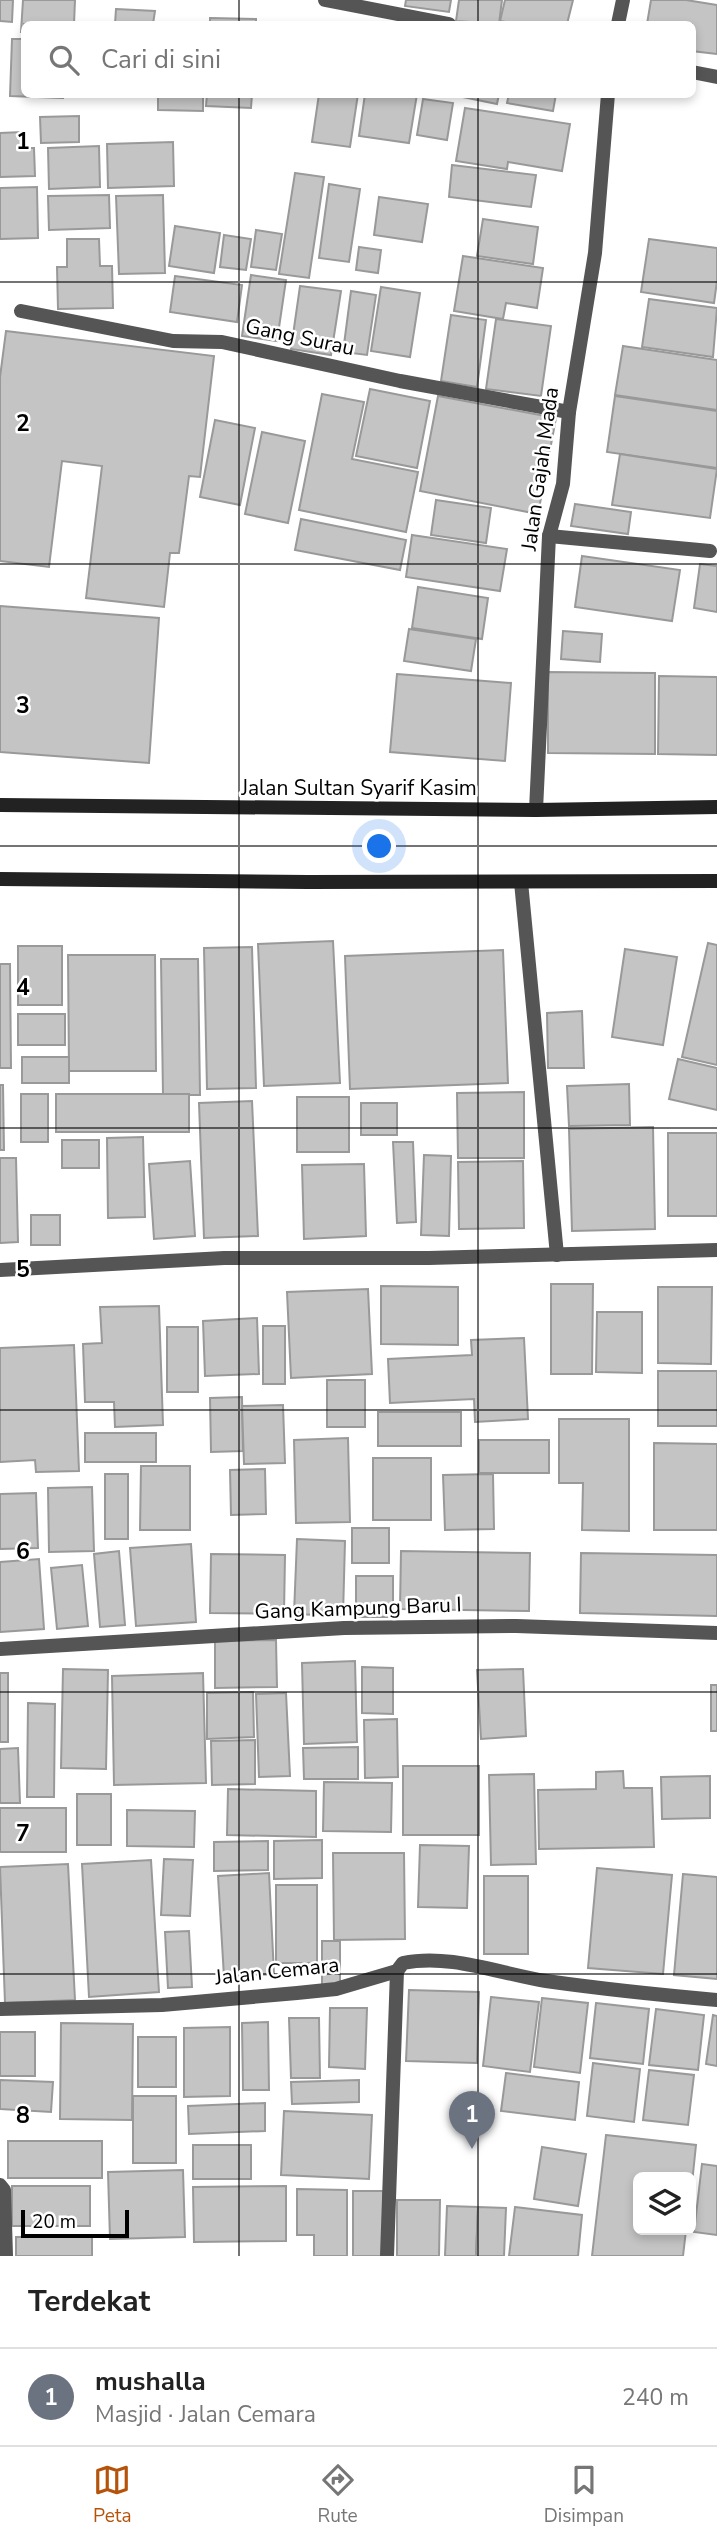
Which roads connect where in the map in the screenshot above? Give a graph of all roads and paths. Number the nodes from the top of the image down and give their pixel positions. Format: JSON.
{"nodes":[{"id":1,"x":325,"y":0,"type":"edge"},
{"id":2,"x":623,"y":0,"type":"edge"},
{"id":3,"x":434,"y":21,"type":"edge"},
{"id":4,"x":619,"y":21,"type":"edge"},
{"id":5,"x":696,"y":73,"type":"edge"},
{"id":6,"x":717,"y":77,"type":"edge"},
{"id":7,"x":608,"y":98,"type":"edge"},
{"id":8,"x":21,"y":311,"type":"dead end"},
{"id":9,"x":569,"y":412,"type":"junction"},
{"id":10,"x":549,"y":536,"type":"junction"},
{"id":11,"x":710,"y":551,"type":"dead end"},
{"id":12,"x":0,"y":805,"type":"edge"},
{"id":13,"x":717,"y":807,"type":"edge"},
{"id":14,"x":536,"y":810,"type":"junction"},
{"id":15,"x":0,"y":879,"type":"edge"},
{"id":16,"x":521,"y":881,"type":"junction"},
{"id":17,"x":717,"y":881,"type":"edge"},
{"id":18,"x":717,"y":1250,"type":"edge"},
{"id":19,"x":557,"y":1255,"type":"junction"},
{"id":20,"x":0,"y":1270,"type":"edge"},
{"id":21,"x":717,"y":1633,"type":"edge"},
{"id":22,"x":0,"y":1649,"type":"edge"},
{"id":23,"x":397,"y":1971,"type":"junction"},
{"id":24,"x":717,"y":2000,"type":"edge"},
{"id":25,"x":0,"y":2010,"type":"edge"},
{"id":26,"x":0,"y":2185,"type":"edge"},
{"id":27,"x":6,"y":2256,"type":"edge"},
{"id":28,"x":387,"y":2256,"type":"edge"}],
"edges":[{"from":1,"to":3,"type":"street"},
{"from":2,"to":4,"type":"street"},
{"from":5,"to":6,"type":"street"},
{"from":7,"to":9,"type":"street","name":"Jalan Gajah Mada"},
{"from":8,"to":9,"type":"street","name":"Gang Surau"},
{"from":9,"to":10,"type":"street","name":"Jalan Gajah Mada"},
{"from":10,"to":11,"type":"street"},
{"from":10,"to":14,"type":"street","name":"Jalan Gajah Mada"},
{"from":12,"to":14,"type":"street","name":"Jalan Sultan Syarif Kasim"},
{"from":13,"to":14,"type":"street","name":"Jalan Sultan Syarif Kasim"},
{"from":15,"to":16,"type":"street"},
{"from":16,"to":17,"type":"street"},
{"from":16,"to":19,"type":"street"},
{"from":18,"to":19,"type":"street"},
{"from":19,"to":20,"type":"street"},
{"from":21,"to":22,"type":"street","name":"Gang Kampung Baru I"},
{"from":23,"to":24,"type":"street","name":"Jalan Cemara"},
{"from":23,"to":25,"type":"street","name":"Jalan Cemara"},
{"from":23,"to":28,"type":"street"},
{"from":26,"to":27,"type":"street"}]}
